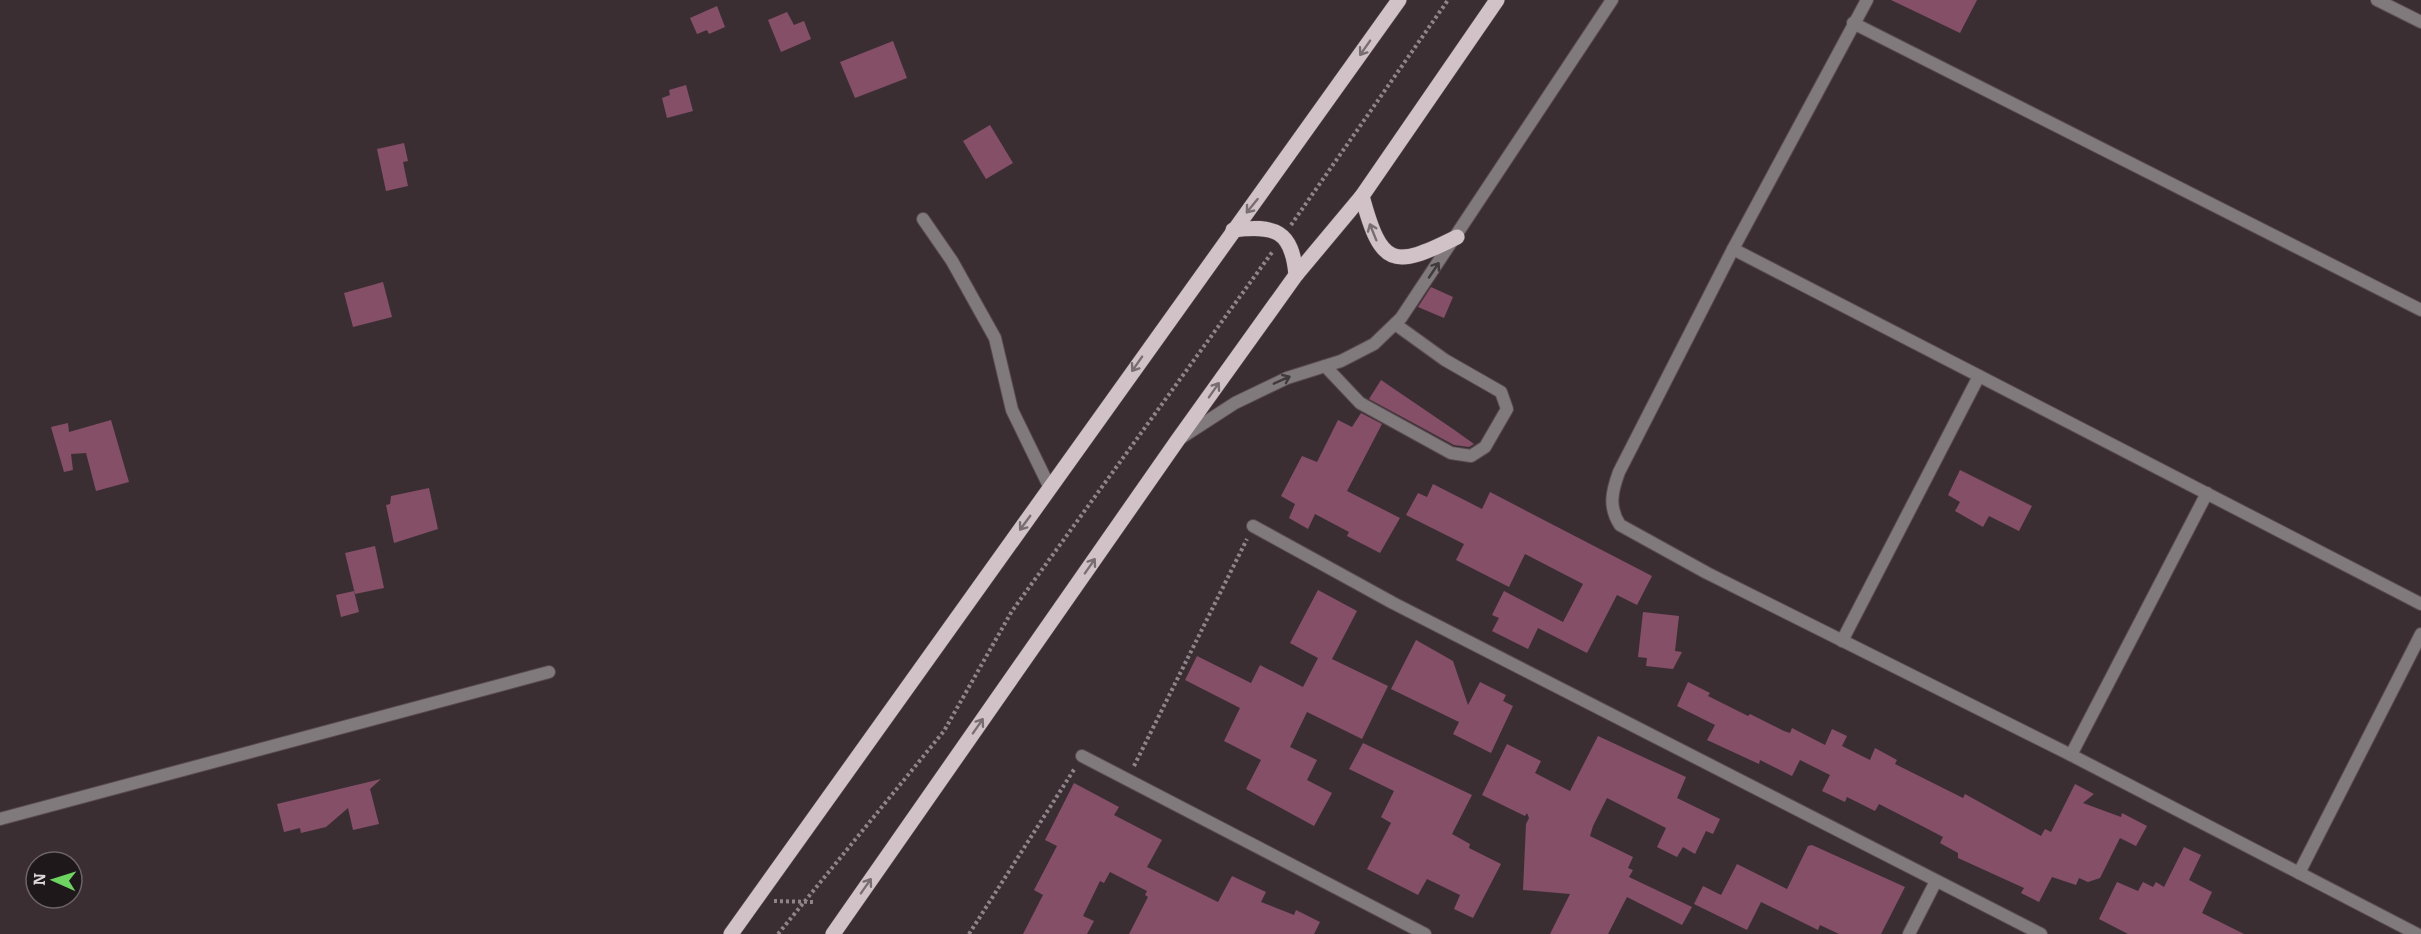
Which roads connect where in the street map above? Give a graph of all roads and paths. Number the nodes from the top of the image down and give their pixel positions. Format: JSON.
{"nodes":[{"id":1,"x":1399,"y":0,"type":"edge"},
{"id":2,"x":1448,"y":0,"type":"edge"},
{"id":3,"x":1497,"y":0,"type":"edge"},
{"id":4,"x":1612,"y":0,"type":"edge"},
{"id":5,"x":1867,"y":0,"type":"edge"},
{"id":6,"x":2377,"y":0,"type":"edge"},
{"id":7,"x":1853,"y":22,"type":"junction"},
{"id":8,"x":2421,"y":22,"type":"edge"},
{"id":9,"x":1362,"y":196,"type":"junction"},
{"id":10,"x":923,"y":219,"type":"dead end"},
{"id":11,"x":1233,"y":230,"type":"junction"},
{"id":12,"x":1284,"y":236,"type":"junction"},
{"id":13,"x":1456,"y":237,"type":"junction"},
{"id":14,"x":1733,"y":249,"type":"junction"},
{"id":15,"x":1296,"y":275,"type":"junction"},
{"id":16,"x":2421,"y":310,"type":"edge"},
{"id":17,"x":1395,"y":324,"type":"junction"},
{"id":18,"x":1325,"y":366,"type":"junction"},
{"id":19,"x":1979,"y":376,"type":"junction"},
{"id":20,"x":1177,"y":441,"type":"junction"},
{"id":21,"x":1050,"y":488,"type":"junction"},
{"id":22,"x":2207,"y":494,"type":"junction"},
{"id":23,"x":1253,"y":526,"type":"joint"},
{"id":24,"x":2421,"y":604,"type":"edge"},
{"id":25,"x":2421,"y":634,"type":"edge"},
{"id":26,"x":1842,"y":641,"type":"junction"},
{"id":27,"x":549,"y":672,"type":"dead end"},
{"id":28,"x":2071,"y":755,"type":"junction"},
{"id":29,"x":1082,"y":756,"type":"joint"},
{"id":30,"x":1127,"y":780,"type":"junction"},
{"id":31,"x":0,"y":819,"type":"edge"},
{"id":32,"x":2299,"y":873,"type":"junction"},
{"id":33,"x":1936,"y":881,"type":"junction"},
{"id":34,"x":754,"y":901,"type":"junction"},
{"id":35,"x":802,"y":901,"type":"junction"},
{"id":36,"x":813,"y":902,"type":"dead end"},
{"id":37,"x":731,"y":934,"type":"edge"},
{"id":38,"x":778,"y":934,"type":"edge"},
{"id":39,"x":833,"y":934,"type":"edge"},
{"id":40,"x":969,"y":934,"type":"edge"},
{"id":41,"x":1425,"y":934,"type":"edge"},
{"id":42,"x":1909,"y":934,"type":"edge"},
{"id":43,"x":2041,"y":934,"type":"edge"},
{"id":44,"x":2417,"y":934,"type":"edge"}],
"edges":[{"from":1,"to":11,"type":"main road","one_way":true},
{"from":2,"to":12,"type":"path"},
{"from":3,"to":9,"type":"main road"},
{"from":4,"to":13,"type":"street"},
{"from":5,"to":7,"type":"street"},
{"from":6,"to":8,"type":"street"},
{"from":7,"to":14,"type":"street"},
{"from":7,"to":16,"type":"street"},
{"from":13,"to":9,"type":"main road","one_way":true},
{"from":9,"to":15,"type":"main road"},
{"from":10,"to":21,"type":"street"},
{"from":11,"to":12,"type":"main road"},
{"from":11,"to":21,"type":"main road","one_way":true},
{"from":12,"to":15,"type":"main road"},
{"from":12,"to":35,"type":"path"},
{"from":17,"to":13,"type":"street","one_way":true},
{"from":14,"to":19,"type":"street"},
{"from":14,"to":26,"type":"street"},
{"from":20,"to":15,"type":"main road","one_way":true},
{"from":17,"to":18,"type":"street"},
{"from":17,"to":18,"type":"street"},
{"from":20,"to":18,"type":"street","one_way":true},
{"from":19,"to":22,"type":"street"},
{"from":19,"to":26,"type":"street"},
{"from":39,"to":20,"type":"main road","one_way":true},
{"from":21,"to":34,"type":"main road","one_way":true},
{"from":22,"to":24,"type":"street"},
{"from":22,"to":28,"type":"street"},
{"from":23,"to":30,"type":"path"},
{"from":23,"to":33,"type":"street"},
{"from":25,"to":32,"type":"street"},
{"from":26,"to":28,"type":"street"},
{"from":27,"to":31,"type":"street"},
{"from":28,"to":32,"type":"street"},
{"from":29,"to":30,"type":"street"},
{"from":29,"to":40,"type":"path"},
{"from":30,"to":41,"type":"street"},
{"from":32,"to":44,"type":"street"},
{"from":33,"to":42,"type":"street"},
{"from":33,"to":43,"type":"street"},
{"from":34,"to":35,"type":"path"},
{"from":34,"to":37,"type":"main road"},
{"from":35,"to":36,"type":"path"},
{"from":35,"to":38,"type":"path"}]}
